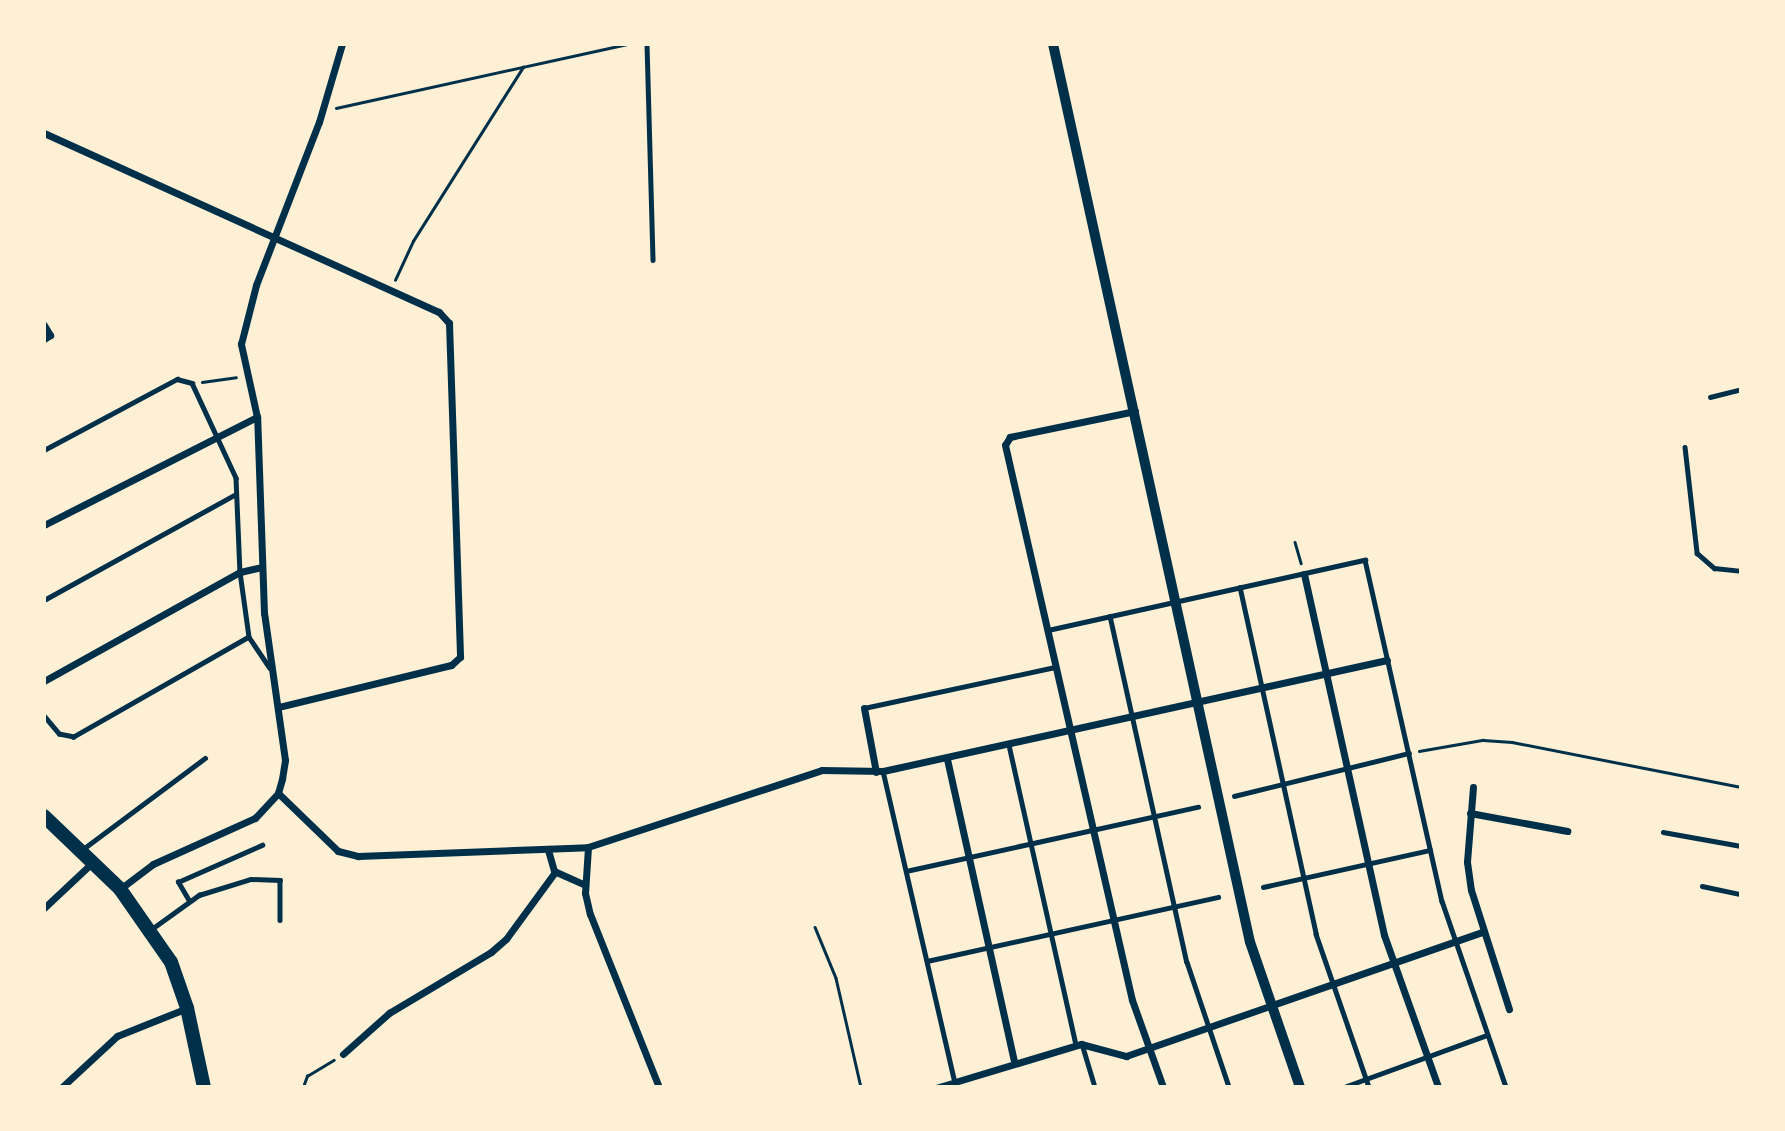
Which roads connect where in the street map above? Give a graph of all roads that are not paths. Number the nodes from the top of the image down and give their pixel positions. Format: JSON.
{"nodes":[{"id":1,"x":342,"y":44,"type":"edge"},
{"id":2,"x":647,"y":44,"type":"edge"},
{"id":3,"x":1053,"y":44,"type":"edge"},
{"id":4,"x":44,"y":133,"type":"edge"},
{"id":5,"x":273,"y":238,"type":"junction"},
{"id":6,"x":653,"y":260,"type":"dead end"},
{"id":7,"x":44,"y":325,"type":"edge"},
{"id":8,"x":44,"y":339,"type":"edge"},
{"id":9,"x":1741,"y":388,"type":"edge"},
{"id":10,"x":1710,"y":397,"type":"dead end"},
{"id":11,"x":1135,"y":411,"type":"junction"},
{"id":12,"x":257,"y":417,"type":"junction"},
{"id":13,"x":215,"y":435,"type":"junction"},
{"id":14,"x":1685,"y":447,"type":"dead end"},
{"id":15,"x":44,"y":450,"type":"edge"},
{"id":16,"x":237,"y":494,"type":"junction"},
{"id":17,"x":44,"y":525,"type":"edge"},
{"id":18,"x":261,"y":567,"type":"junction"},
{"id":19,"x":1741,"y":571,"type":"edge"},
{"id":20,"x":240,"y":572,"type":"junction"},
{"id":21,"x":1304,"y":574,"type":"junction"},
{"id":22,"x":1240,"y":587,"type":"junction"},
{"id":23,"x":44,"y":600,"type":"edge"},
{"id":24,"x":1177,"y":601,"type":"junction"},
{"id":25,"x":1110,"y":616,"type":"junction"},
{"id":26,"x":1047,"y":630,"type":"junction"},
{"id":27,"x":249,"y":637,"type":"junction"},
{"id":28,"x":1387,"y":660,"type":"junction"},
{"id":29,"x":1056,"y":666,"type":"junction"},
{"id":30,"x":272,"y":670,"type":"junction"},
{"id":31,"x":1326,"y":674,"type":"junction"},
{"id":32,"x":44,"y":681,"type":"edge"},
{"id":33,"x":1262,"y":687,"type":"junction"},
{"id":34,"x":1198,"y":701,"type":"junction"},
{"id":35,"x":279,"y":708,"type":"junction"},
{"id":36,"x":864,"y":709,"type":"joint"},
{"id":37,"x":44,"y":716,"type":"edge"},
{"id":38,"x":1132,"y":716,"type":"junction"},
{"id":39,"x":1071,"y":731,"type":"junction"},
{"id":40,"x":1009,"y":745,"type":"junction"},
{"id":41,"x":1409,"y":753,"type":"junction"},
{"id":42,"x":205,"y":758,"type":"dead end"},
{"id":43,"x":947,"y":759,"type":"junction"},
{"id":44,"x":1348,"y":767,"type":"junction"},
{"id":45,"x":878,"y":772,"type":"junction"},
{"id":46,"x":1284,"y":786,"type":"junction"},
{"id":47,"x":1473,"y":787,"type":"dead end"},
{"id":48,"x":278,"y":793,"type":"junction"},
{"id":49,"x":1234,"y":796,"type":"dead end"},
{"id":50,"x":1198,"y":807,"type":"dead end"},
{"id":51,"x":1470,"y":813,"type":"junction"},
{"id":52,"x":44,"y":816,"type":"edge"},
{"id":53,"x":1154,"y":816,"type":"junction"},
{"id":54,"x":1094,"y":830,"type":"junction"},
{"id":55,"x":1567,"y":831,"type":"dead end"},
{"id":56,"x":1663,"y":832,"type":"dead end"},
{"id":57,"x":1030,"y":843,"type":"junction"},
{"id":58,"x":262,"y":845,"type":"dead end"},
{"id":59,"x":1741,"y":846,"type":"edge"},
{"id":60,"x":588,"y":847,"type":"junction"},
{"id":61,"x":548,"y":850,"type":"junction"},
{"id":62,"x":1430,"y":850,"type":"junction"},
{"id":63,"x":80,"y":851,"type":"junction"},
{"id":64,"x":969,"y":856,"type":"junction"},
{"id":65,"x":92,"y":863,"type":"junction"},
{"id":66,"x":1368,"y":865,"type":"junction"},
{"id":67,"x":906,"y":871,"type":"junction"},
{"id":68,"x":555,"y":872,"type":"junction"},
{"id":69,"x":1305,"y":878,"type":"junction"},
{"id":70,"x":585,"y":885,"type":"junction"},
{"id":71,"x":1702,"y":886,"type":"dead end"},
{"id":72,"x":1263,"y":887,"type":"dead end"},
{"id":73,"x":120,"y":889,"type":"junction"},
{"id":74,"x":1741,"y":894,"type":"edge"},
{"id":75,"x":1218,"y":897,"type":"dead end"},
{"id":76,"x":189,"y":901,"type":"junction"},
{"id":77,"x":1175,"y":906,"type":"junction"},
{"id":78,"x":44,"y":908,"type":"edge"},
{"id":79,"x":1114,"y":919,"type":"junction"},
{"id":80,"x":280,"y":920,"type":"dead end"},
{"id":81,"x":149,"y":931,"type":"junction"},
{"id":82,"x":1484,"y":931,"type":"junction"},
{"id":83,"x":1050,"y":934,"type":"junction"},
{"id":84,"x":1455,"y":941,"type":"junction"},
{"id":85,"x":989,"y":947,"type":"junction"},
{"id":86,"x":927,"y":961,"type":"junction"},
{"id":87,"x":1394,"y":962,"type":"junction"},
{"id":88,"x":1332,"y":984,"type":"junction"},
{"id":89,"x":1271,"y":1006,"type":"junction"},
{"id":90,"x":187,"y":1008,"type":"junction"},
{"id":91,"x":1509,"y":1009,"type":"dead end"},
{"id":92,"x":1208,"y":1028,"type":"junction"},
{"id":93,"x":1487,"y":1035,"type":"junction"},
{"id":94,"x":1079,"y":1045,"type":"junction"},
{"id":95,"x":1149,"y":1048,"type":"junction"},
{"id":96,"x":343,"y":1054,"type":"road end"},
{"id":97,"x":1427,"y":1057,"type":"junction"},
{"id":98,"x":1014,"y":1060,"type":"junction"},
{"id":99,"x":1366,"y":1079,"type":"junction"},
{"id":100,"x":955,"y":1082,"type":"junction"},
{"id":101,"x":62,"y":1087,"type":"edge"},
{"id":102,"x":204,"y":1087,"type":"edge"},
{"id":103,"x":659,"y":1087,"type":"edge"},
{"id":104,"x":937,"y":1087,"type":"edge"},
{"id":105,"x":1095,"y":1087,"type":"edge"},
{"id":106,"x":1163,"y":1087,"type":"edge"},
{"id":107,"x":1229,"y":1087,"type":"edge"},
{"id":108,"x":1300,"y":1087,"type":"edge"},
{"id":109,"x":1344,"y":1087,"type":"edge"},
{"id":110,"x":1369,"y":1087,"type":"edge"},
{"id":111,"x":1438,"y":1087,"type":"edge"},
{"id":112,"x":1506,"y":1087,"type":"edge"}],
"edges":[{"from":1,"to":5,"type":"street"},
{"from":2,"to":6,"type":"lane"},
{"from":3,"to":11,"type":"street"},
{"from":4,"to":5,"type":"street"},
{"from":5,"to":12,"type":"street"},
{"from":5,"to":35,"type":"street"},
{"from":7,"to":8,"type":"street"},
{"from":9,"to":10,"type":"lane"},
{"from":11,"to":24,"type":"street"},
{"from":11,"to":26,"type":"street"},
{"from":12,"to":13,"type":"street"},
{"from":12,"to":18,"type":"street"},
{"from":13,"to":15,"type":"lane"},
{"from":13,"to":16,"type":"lane"},
{"from":13,"to":17,"type":"street"},
{"from":14,"to":19,"type":"lane"},
{"from":16,"to":20,"type":"lane"},
{"from":16,"to":23,"type":"lane"},
{"from":18,"to":20,"type":"street"},
{"from":18,"to":30,"type":"street"},
{"from":20,"to":27,"type":"lane"},
{"from":20,"to":32,"type":"street"},
{"from":21,"to":22,"type":"lane"},
{"from":21,"to":28,"type":"lane"},
{"from":21,"to":31,"type":"street"},
{"from":22,"to":24,"type":"lane"},
{"from":22,"to":33,"type":"lane"},
{"from":24,"to":25,"type":"lane"},
{"from":24,"to":34,"type":"street"},
{"from":25,"to":26,"type":"lane"},
{"from":25,"to":38,"type":"lane"},
{"from":26,"to":29,"type":"street"},
{"from":27,"to":30,"type":"lane"},
{"from":27,"to":37,"type":"lane"},
{"from":28,"to":31,"type":"street"},
{"from":28,"to":41,"type":"lane"},
{"from":29,"to":36,"type":"lane"},
{"from":29,"to":39,"type":"street"},
{"from":30,"to":35,"type":"street"},
{"from":31,"to":33,"type":"street"},
{"from":31,"to":44,"type":"street"},
{"from":33,"to":34,"type":"street"},
{"from":33,"to":46,"type":"lane"},
{"from":34,"to":38,"type":"street"},
{"from":34,"to":89,"type":"street"},
{"from":35,"to":48,"type":"street"},
{"from":36,"to":45,"type":"street"},
{"from":38,"to":39,"type":"street"},
{"from":38,"to":53,"type":"lane"},
{"from":39,"to":40,"type":"street"},
{"from":39,"to":54,"type":"street"},
{"from":40,"to":43,"type":"street"},
{"from":40,"to":57,"type":"lane"},
{"from":41,"to":44,"type":"lane"},
{"from":41,"to":62,"type":"lane"},
{"from":42,"to":63,"type":"lane"},
{"from":43,"to":45,"type":"street"},
{"from":43,"to":64,"type":"street"},
{"from":44,"to":46,"type":"lane"},
{"from":44,"to":66,"type":"street"},
{"from":45,"to":60,"type":"street"},
{"from":45,"to":67,"type":"lane"},
{"from":46,"to":49,"type":"lane"},
{"from":46,"to":69,"type":"lane"},
{"from":47,"to":51,"type":"street"},
{"from":48,"to":61,"type":"street"},
{"from":48,"to":73,"type":"street"},
{"from":50,"to":53,"type":"lane"},
{"from":51,"to":55,"type":"street"},
{"from":51,"to":82,"type":"street"},
{"from":52,"to":63,"type":"highway"},
{"from":53,"to":54,"type":"lane"},
{"from":53,"to":77,"type":"lane"},
{"from":54,"to":57,"type":"lane"},
{"from":54,"to":79,"type":"street"},
{"from":56,"to":59,"type":"lane"},
{"from":57,"to":64,"type":"lane"},
{"from":57,"to":83,"type":"lane"},
{"from":58,"to":76,"type":"lane"},
{"from":60,"to":61,"type":"street"},
{"from":60,"to":70,"type":"street"},
{"from":61,"to":68,"type":"street"},
{"from":62,"to":66,"type":"lane"},
{"from":62,"to":84,"type":"lane"},
{"from":63,"to":65,"type":"highway"},
{"from":64,"to":67,"type":"lane"},
{"from":64,"to":85,"type":"street"},
{"from":65,"to":73,"type":"highway"},
{"from":65,"to":78,"type":"street"},
{"from":66,"to":69,"type":"lane"},
{"from":66,"to":87,"type":"street"},
{"from":67,"to":86,"type":"lane"},
{"from":68,"to":70,"type":"street"},
{"from":68,"to":96,"type":"street"},
{"from":69,"to":72,"type":"lane"},
{"from":69,"to":88,"type":"lane"},
{"from":70,"to":103,"type":"street"},
{"from":71,"to":74,"type":"lane"},
{"from":73,"to":81,"type":"highway"},
{"from":75,"to":77,"type":"lane"},
{"from":76,"to":80,"type":"lane"},
{"from":76,"to":81,"type":"lane"},
{"from":77,"to":79,"type":"lane"},
{"from":77,"to":92,"type":"lane"},
{"from":79,"to":83,"type":"lane"},
{"from":79,"to":95,"type":"street"},
{"from":81,"to":90,"type":"highway"},
{"from":82,"to":84,"type":"street"},
{"from":82,"to":91,"type":"street"},
{"from":83,"to":85,"type":"lane"},
{"from":83,"to":94,"type":"lane"},
{"from":84,"to":87,"type":"street"},
{"from":84,"to":93,"type":"lane"},
{"from":85,"to":86,"type":"lane"},
{"from":85,"to":98,"type":"street"},
{"from":86,"to":100,"type":"lane"},
{"from":87,"to":88,"type":"street"},
{"from":87,"to":97,"type":"street"},
{"from":88,"to":89,"type":"street"},
{"from":88,"to":99,"type":"lane"},
{"from":89,"to":92,"type":"street"},
{"from":89,"to":108,"type":"street"},
{"from":90,"to":101,"type":"street"},
{"from":90,"to":102,"type":"highway"},
{"from":92,"to":95,"type":"street"},
{"from":92,"to":107,"type":"lane"},
{"from":93,"to":97,"type":"lane"},
{"from":93,"to":112,"type":"lane"},
{"from":94,"to":95,"type":"street"},
{"from":94,"to":98,"type":"street"},
{"from":94,"to":105,"type":"lane"},
{"from":95,"to":106,"type":"street"},
{"from":97,"to":99,"type":"lane"},
{"from":97,"to":111,"type":"street"},
{"from":98,"to":100,"type":"street"},
{"from":99,"to":109,"type":"lane"},
{"from":99,"to":110,"type":"lane"},
{"from":100,"to":104,"type":"lane"}]}
